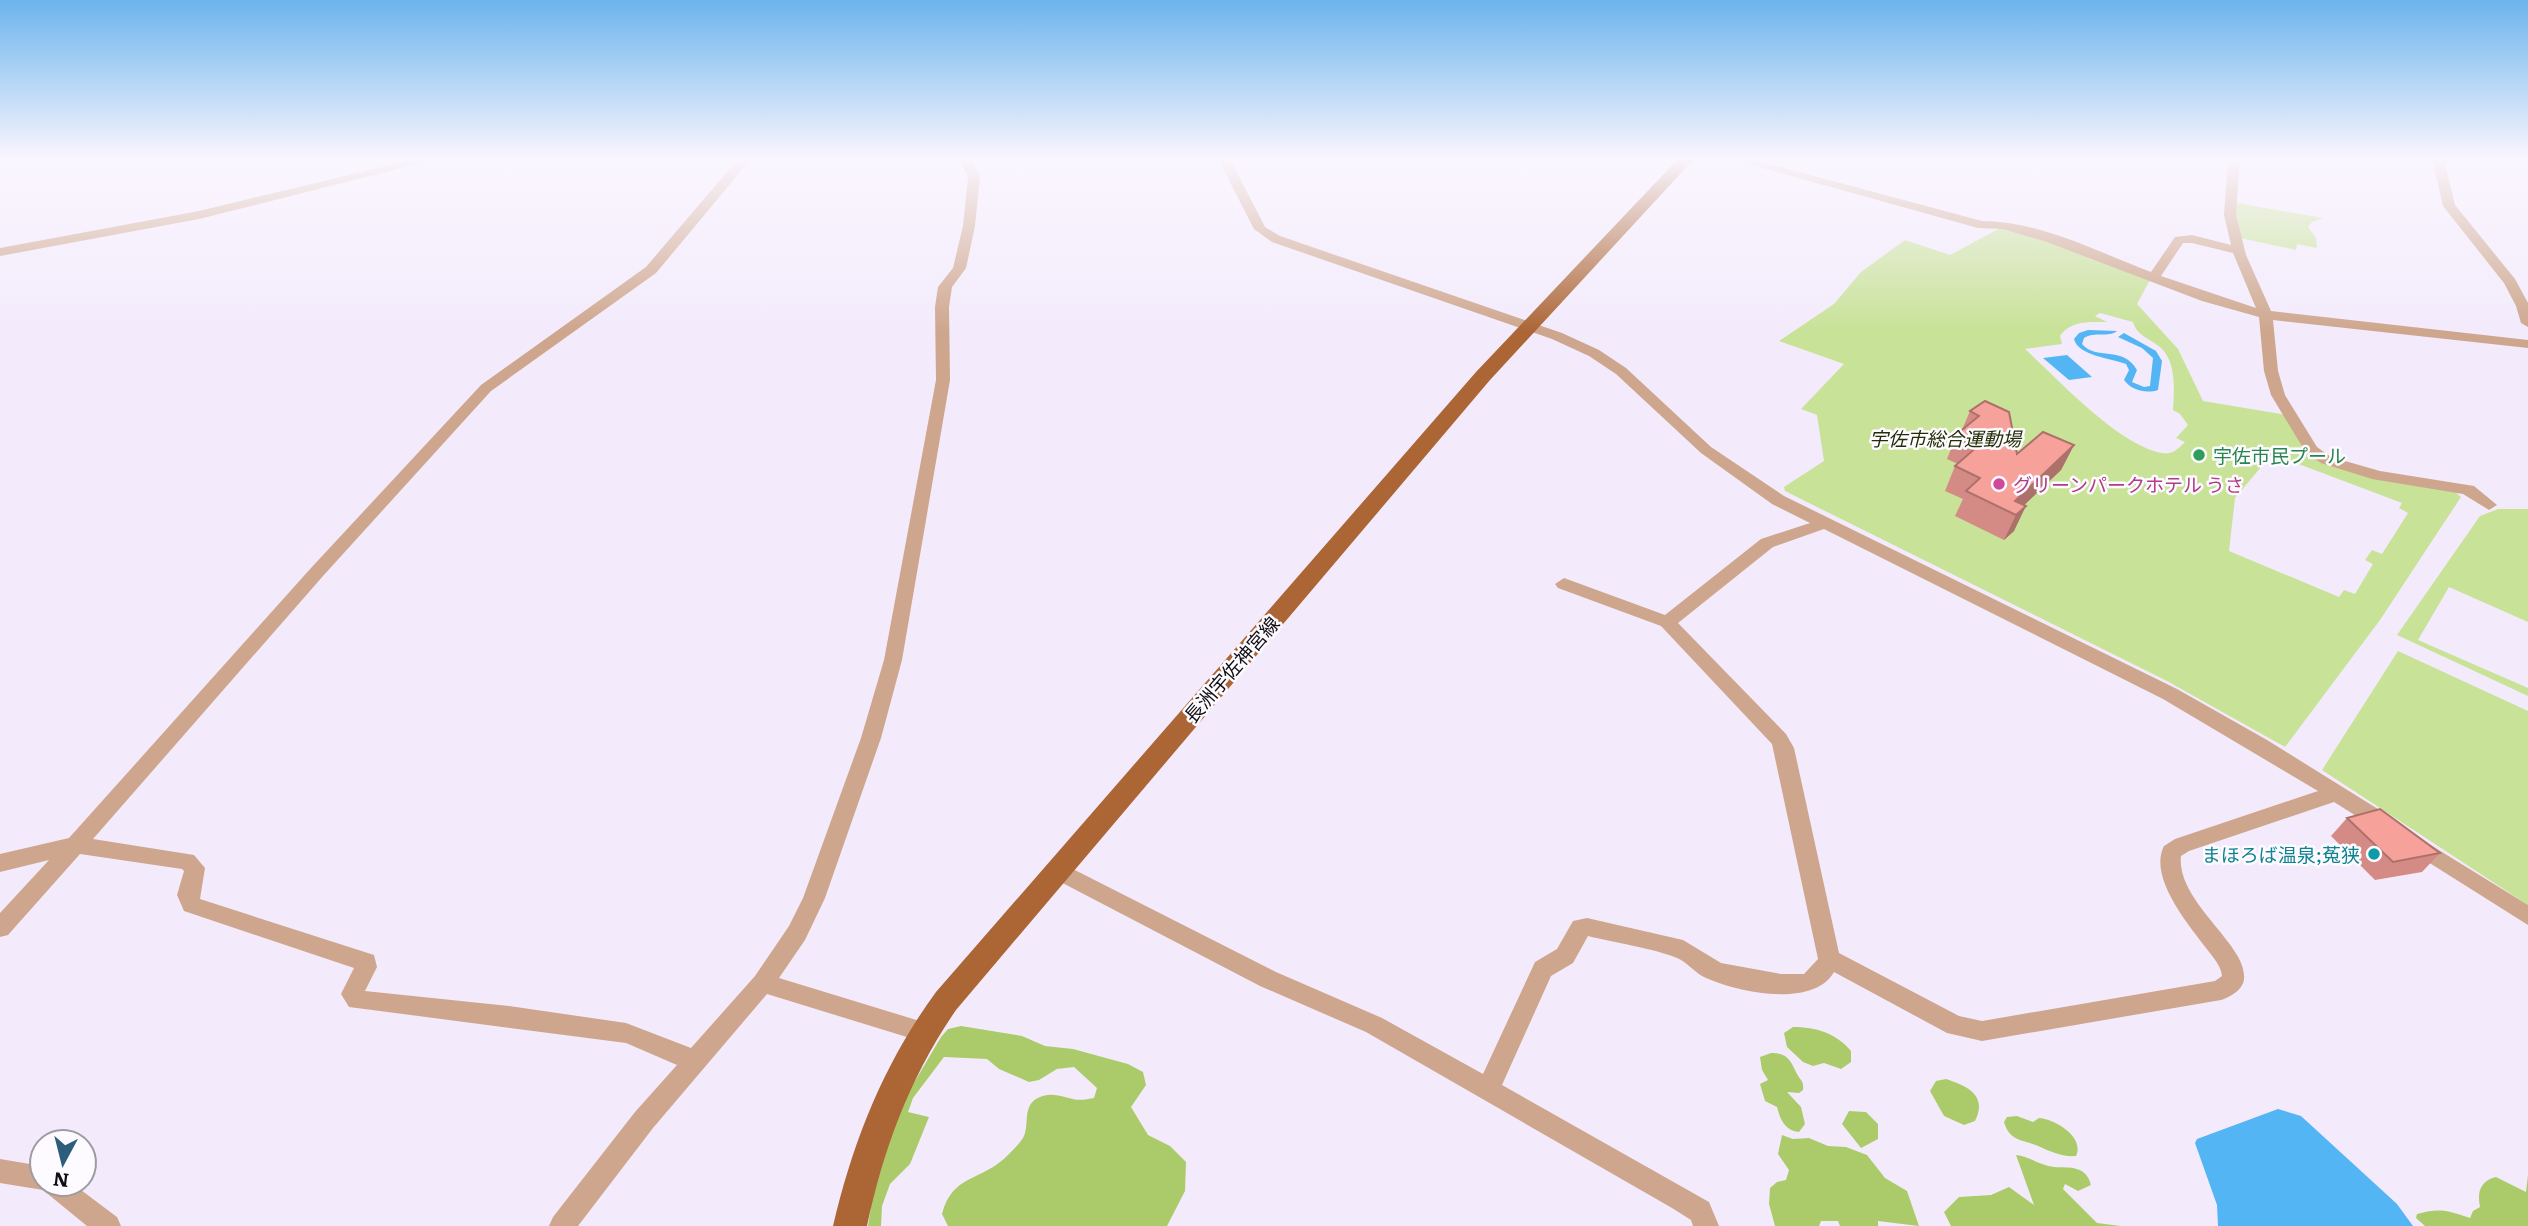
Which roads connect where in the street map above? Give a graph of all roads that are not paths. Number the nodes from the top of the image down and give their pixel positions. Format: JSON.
{"nodes":[{"id":1,"x":193,"y":216,"type":"edge"},
{"id":2,"x":697,"y":216,"type":"edge"},
{"id":3,"x":970,"y":216,"type":"edge"},
{"id":4,"x":1253,"y":216,"type":"edge"},
{"id":5,"x":1633,"y":216,"type":"edge"},
{"id":6,"x":1949,"y":216,"type":"edge"},
{"id":7,"x":2230,"y":216,"type":"edge"},
{"id":8,"x":2457,"y":216,"type":"edge"},
{"id":9,"x":2238,"y":250,"type":"junction"},
{"id":10,"x":0,"y":253,"type":"edge"},
{"id":11,"x":2153,"y":278,"type":"junction"},
{"id":12,"x":2266,"y":315,"type":"junction"},
{"id":13,"x":2528,"y":323,"type":"edge"},
{"id":14,"x":1528,"y":326,"type":"junction"},
{"id":15,"x":2528,"y":344,"type":"edge"},
{"id":16,"x":2489,"y":505,"type":"dead end"},
{"id":17,"x":1823,"y":524,"type":"junction"},
{"id":18,"x":1564,"y":584,"type":"dead end"},
{"id":19,"x":1667,"y":622,"type":"junction"},
{"id":20,"x":2336,"y":793,"type":"junction"},
{"id":21,"x":75,"y":845,"type":"junction"},
{"id":22,"x":0,"y":863,"type":"edge"},
{"id":23,"x":1058,"y":871,"type":"junction"},
{"id":24,"x":2528,"y":916,"type":"edge"},
{"id":25,"x":0,"y":928,"type":"edge"},
{"id":26,"x":1829,"y":959,"type":"junction"},
{"id":27,"x":762,"y":983,"type":"junction"},
{"id":28,"x":923,"y":1031,"type":"junction"},
{"id":29,"x":694,"y":1061,"type":"junction"},
{"id":30,"x":1487,"y":1091,"type":"junction"},
{"id":31,"x":0,"y":1171,"type":"edge"},
{"id":32,"x":28,"y":1176,"type":"edge"},
{"id":33,"x":71,"y":1198,"type":"edge"},
{"id":34,"x":108,"y":1226,"type":"edge"},
{"id":35,"x":562,"y":1226,"type":"edge"},
{"id":36,"x":850,"y":1226,"type":"edge"},
{"id":37,"x":1706,"y":1226,"type":"edge"}],
"edges":[{"from":1,"to":10,"type":"street"},
{"from":2,"to":21,"type":"street"},
{"from":3,"to":27,"type":"street"},
{"from":4,"to":14,"type":"street"},
{"from":5,"to":14,"type":"main road","name":"長洲宇佐神宮線"},
{"from":6,"to":11,"type":"street"},
{"from":7,"to":9,"type":"street"},
{"from":8,"to":13,"type":"street"},
{"from":9,"to":11,"type":"street"},
{"from":9,"to":12,"type":"street"},
{"from":11,"to":12,"type":"street"},
{"from":12,"to":15,"type":"street"},
{"from":12,"to":16,"type":"street"},
{"from":14,"to":17,"type":"street"},
{"from":14,"to":23,"type":"main road","name":"長洲宇佐神宮線"},
{"from":17,"to":19,"type":"street"},
{"from":17,"to":20,"type":"street"},
{"from":18,"to":19,"type":"street"},
{"from":19,"to":26,"type":"street"},
{"from":20,"to":24,"type":"street"},
{"from":20,"to":26,"type":"street"},
{"from":21,"to":22,"type":"street"},
{"from":21,"to":25,"type":"street"},
{"from":21,"to":29,"type":"street"},
{"from":23,"to":28,"type":"main road","name":"長洲宇佐神宮線"},
{"from":23,"to":30,"type":"street"},
{"from":26,"to":30,"type":"street"},
{"from":27,"to":28,"type":"street"},
{"from":27,"to":29,"type":"street"},
{"from":28,"to":36,"type":"main road","name":"長洲宇佐神宮線"},
{"from":29,"to":35,"type":"street"},
{"from":30,"to":37,"type":"street"},
{"from":31,"to":32,"type":"street"},
{"from":33,"to":34,"type":"street"}]}
